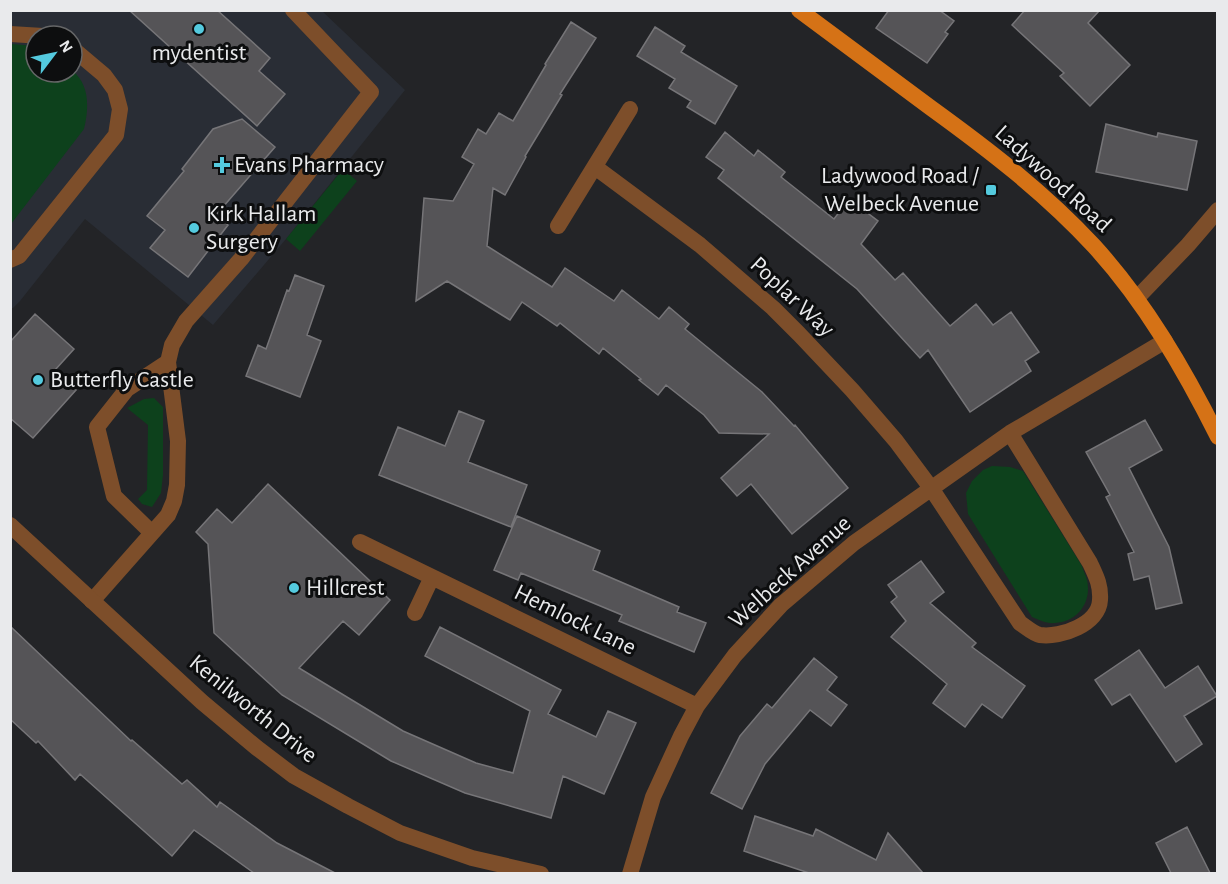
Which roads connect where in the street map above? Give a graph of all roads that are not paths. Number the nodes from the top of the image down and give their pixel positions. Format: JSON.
{"nodes":[{"id":1,"x":292,"y":10,"type":"edge"},
{"id":2,"x":799,"y":10,"type":"edge"},
{"id":3,"x":84,"y":58,"type":"edge"},
{"id":4,"x":630,"y":109,"type":"dead end"},
{"id":5,"x":595,"y":167,"type":"junction"},
{"id":6,"x":1218,"y":210,"type":"edge"},
{"id":7,"x":558,"y":226,"type":"dead end"},
{"id":8,"x":10,"y":260,"type":"edge"},
{"id":9,"x":1137,"y":298,"type":"junction"},
{"id":10,"x":1165,"y":342,"type":"junction"},
{"id":11,"x":168,"y":362,"type":"junction"},
{"id":12,"x":1010,"y":433,"type":"junction"},
{"id":13,"x":1218,"y":437,"type":"edge"},
{"id":14,"x":931,"y":488,"type":"junction"},
{"id":15,"x":10,"y":525,"type":"edge"},
{"id":16,"x":152,"y":533,"type":"junction"},
{"id":17,"x":360,"y":542,"type":"dead end"},
{"id":18,"x":432,"y":577,"type":"junction"},
{"id":19,"x":92,"y":601,"type":"junction"},
{"id":20,"x":415,"y":613,"type":"dead end"},
{"id":21,"x":697,"y":706,"type":"junction"},
{"id":22,"x":540,"y":873,"type":"edge"},
{"id":23,"x":630,"y":873,"type":"edge"}],
"edges":[{"from":1,"to":11,"type":"street"},
{"from":2,"to":9,"type":"main road","name":"Ladywood Road"},
{"from":3,"to":8,"type":"street"},
{"from":4,"to":5,"type":"street"},
{"from":5,"to":7,"type":"street"},
{"from":5,"to":14,"type":"street","name":"Poplar Way"},
{"from":6,"to":9,"type":"street"},
{"from":9,"to":10,"type":"main road","name":"Ladywood Road"},
{"from":10,"to":12,"type":"street","name":"Welbeck Avenue"},
{"from":10,"to":13,"type":"main road","name":"Ladywood Road"},
{"from":11,"to":16,"type":"street"},
{"from":11,"to":16,"type":"street"},
{"from":12,"to":14,"type":"street","name":"Welbeck Avenue"},
{"from":12,"to":14,"type":"street"},
{"from":14,"to":21,"type":"street","name":"Welbeck Avenue"},
{"from":15,"to":19,"type":"street","name":"Kenilworth Drive"},
{"from":16,"to":19,"type":"street"},
{"from":17,"to":18,"type":"street","name":"Hemlock Lane"},
{"from":18,"to":20,"type":"street"},
{"from":18,"to":21,"type":"street","name":"Hemlock Lane"},
{"from":19,"to":22,"type":"street","name":"Kenilworth Drive"},
{"from":21,"to":23,"type":"street","name":"Welbeck Avenue"}]}
